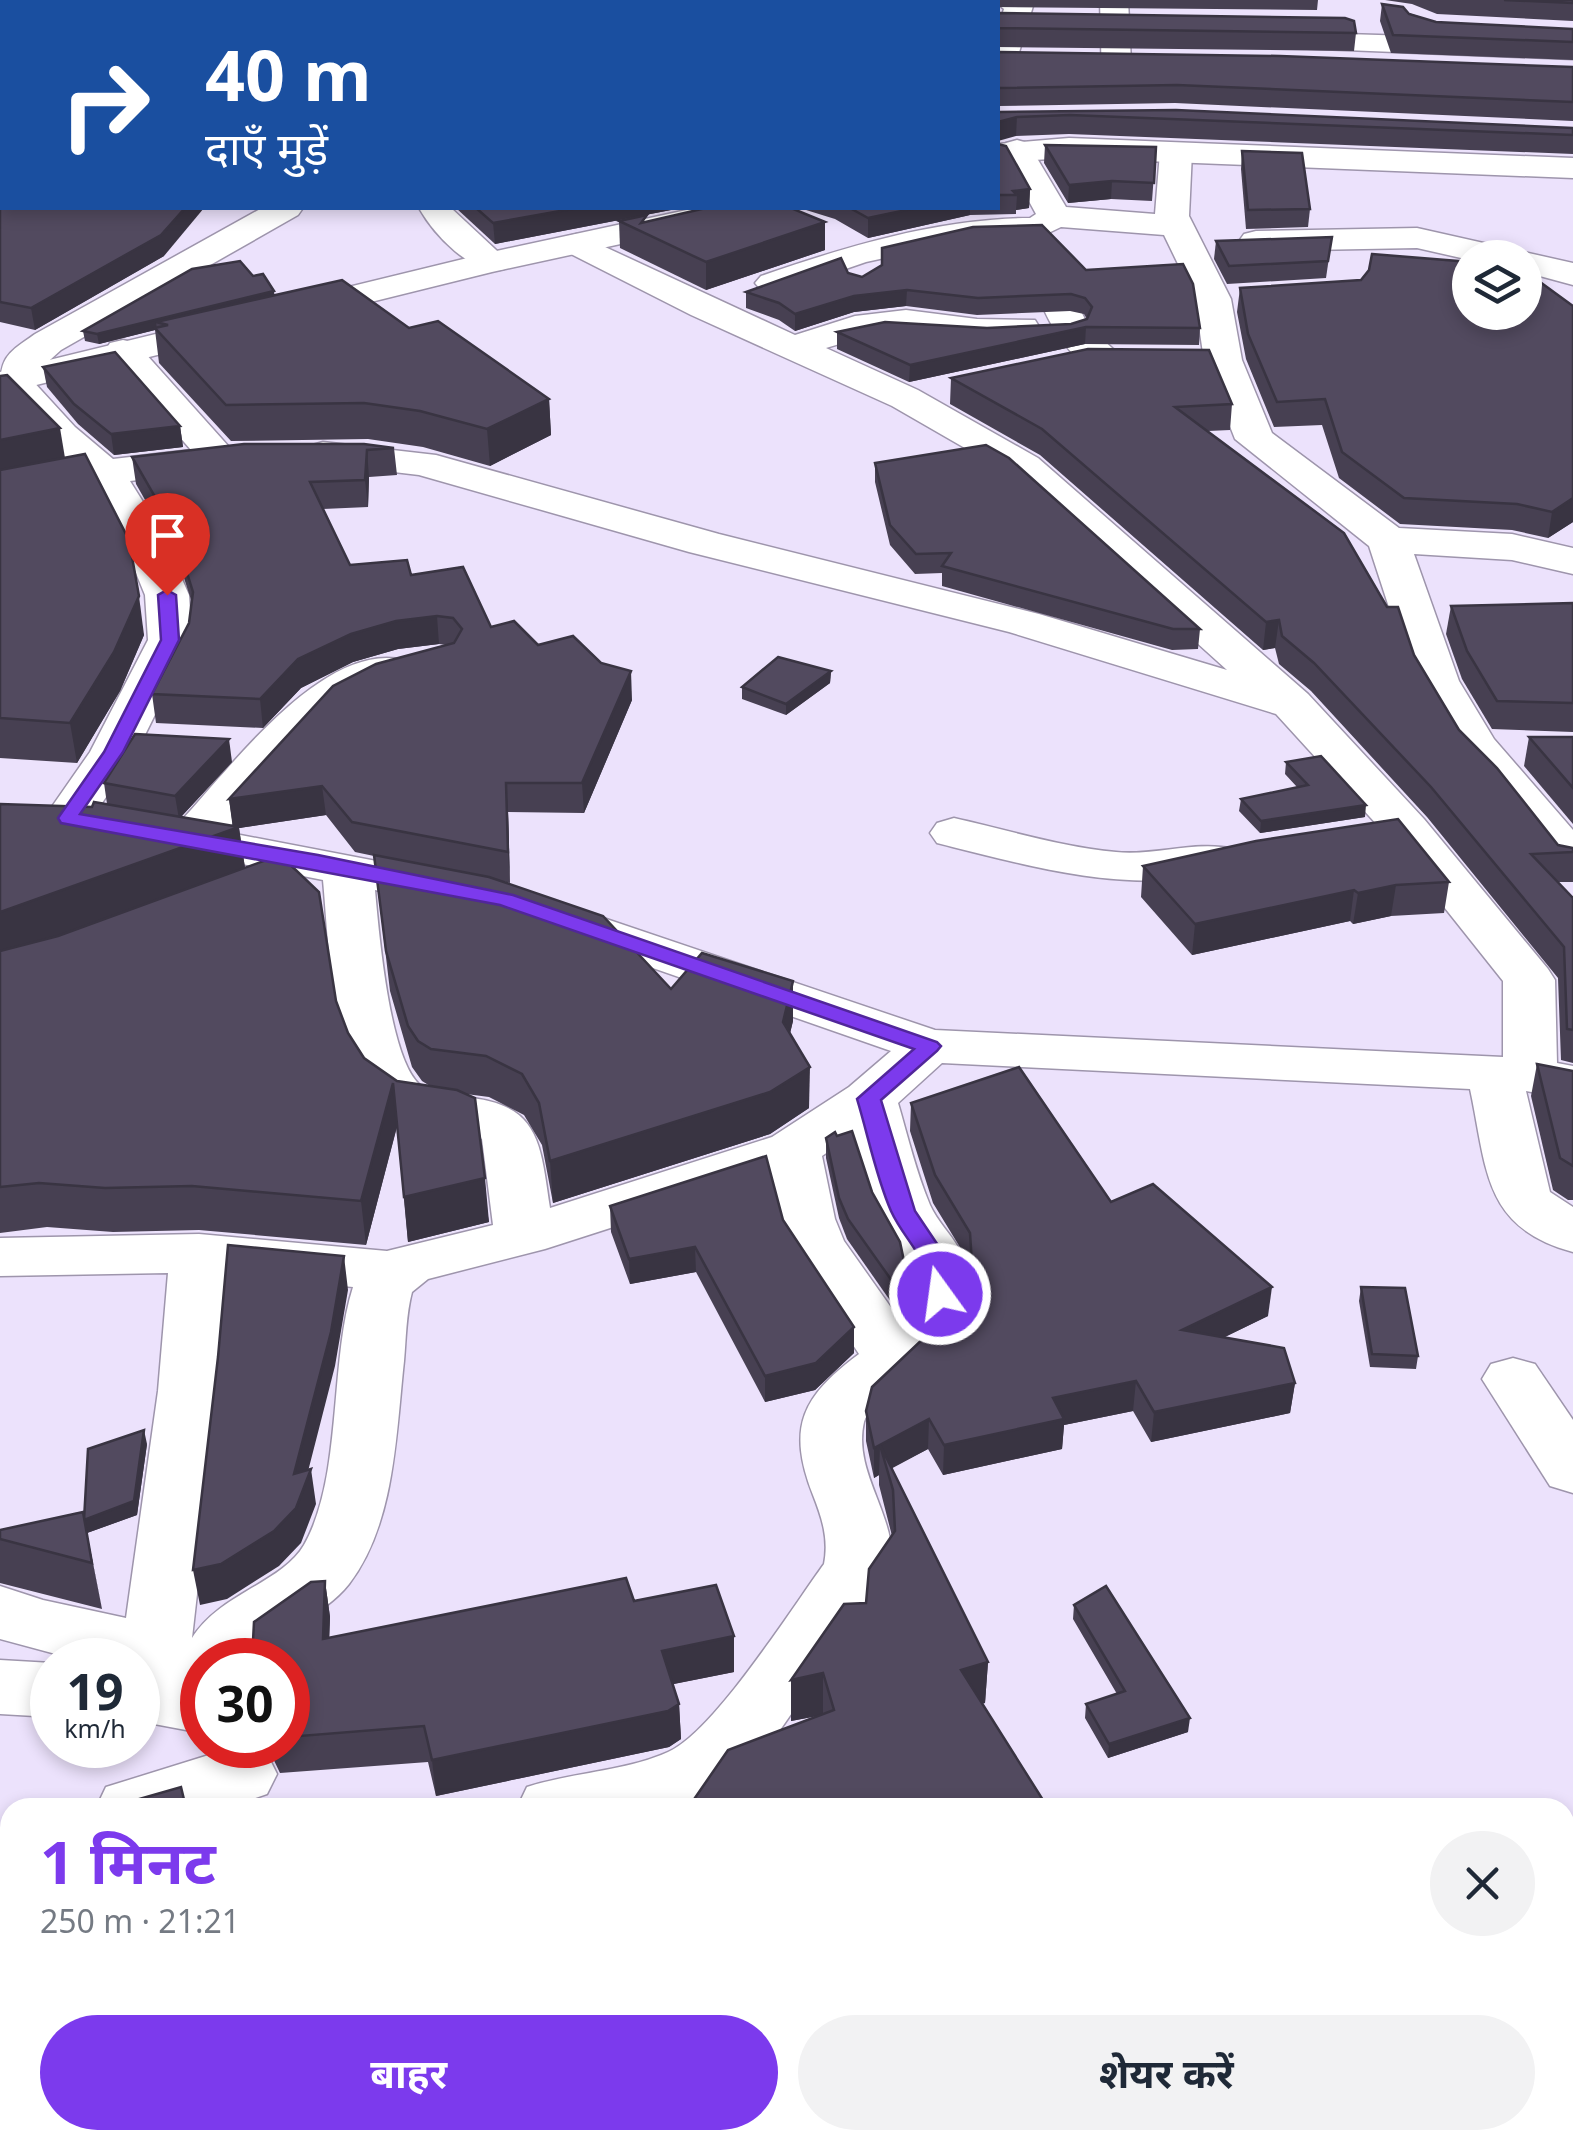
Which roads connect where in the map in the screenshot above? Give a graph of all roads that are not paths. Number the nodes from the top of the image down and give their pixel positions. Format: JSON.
{"nodes":[{"id":1,"x":1418,"y":18,"type":"edge"},
{"id":2,"x":1573,"y":34,"type":"edge"},
{"id":3,"x":1004,"y":44,"type":"edge"},
{"id":4,"x":1573,"y":50,"type":"edge"},
{"id":5,"x":1373,"y":54,"type":"junction"},
{"id":6,"x":1573,"y":72,"type":"edge"},
{"id":7,"x":1007,"y":152,"type":"edge"},
{"id":8,"x":1176,"y":152,"type":"junction"},
{"id":9,"x":1573,"y":168,"type":"edge"},
{"id":10,"x":282,"y":210,"type":"edge"},
{"id":11,"x":437,"y":210,"type":"edge"},
{"id":12,"x":728,"y":210,"type":"edge"},
{"id":13,"x":746,"y":210,"type":"edge"},
{"id":14,"x":774,"y":216,"type":"edge"},
{"id":15,"x":1054,"y":216,"type":"junction"},
{"id":16,"x":824,"y":230,"type":"dead end"},
{"id":17,"x":1180,"y":236,"type":"junction"},
{"id":18,"x":1354,"y":238,"type":"junction"},
{"id":19,"x":1452,"y":243,"type":"edge"},
{"id":20,"x":577,"y":244,"type":"junction"},
{"id":21,"x":860,"y":254,"type":"junction"},
{"id":22,"x":492,"y":262,"type":"junction"},
{"id":23,"x":1542,"y":266,"type":"edge"},
{"id":24,"x":1573,"y":274,"type":"edge"},
{"id":25,"x":1346,"y":278,"type":"edge"},
{"id":26,"x":1052,"y":288,"type":"edge"},
{"id":27,"x":868,"y":305,"type":"junction"},
{"id":28,"x":704,"y":307,"type":"junction"},
{"id":29,"x":1070,"y":326,"type":"junction"},
{"id":30,"x":961,"y":329,"type":"junction"},
{"id":31,"x":797,"y":346,"type":"junction"},
{"id":32,"x":123,"y":351,"type":"junction"},
{"id":33,"x":1008,"y":360,"type":"edge"},
{"id":34,"x":1050,"y":365,"type":"edge"},
{"id":35,"x":5,"y":381,"type":"edge"},
{"id":36,"x":956,"y":387,"type":"dead end"},
{"id":37,"x":906,"y":398,"type":"junction"},
{"id":38,"x":219,"y":458,"type":"junction"},
{"id":39,"x":104,"y":472,"type":"junction"},
{"id":40,"x":0,"y":493,"type":"edge"},
{"id":41,"x":1388,"y":540,"type":"junction"},
{"id":42,"x":1561,"y":549,"type":"edge"},
{"id":43,"x":423,"y":662,"type":"edge"},
{"id":44,"x":1292,"y":704,"type":"junction"},
{"id":45,"x":218,"y":744,"type":"edge"},
{"id":46,"x":277,"y":747,"type":"junction"},
{"id":47,"x":1475,"y":747,"type":"junction"},
{"id":48,"x":1534,"y":748,"type":"edge"},
{"id":49,"x":1408,"y":829,"type":"junction"},
{"id":50,"x":954,"y":833,"type":"dead end"},
{"id":51,"x":1352,"y":838,"type":"edge"},
{"id":52,"x":191,"y":840,"type":"junction"},
{"id":53,"x":1259,"y":853,"type":"edge"},
{"id":54,"x":1573,"y":862,"type":"edge"},
{"id":55,"x":332,"y":865,"type":"junction"},
{"id":56,"x":227,"y":896,"type":"edge"},
{"id":57,"x":930,"y":1046,"type":"junction"},
{"id":58,"x":1532,"y":1077,"type":"edge"},
{"id":59,"x":869,"y":1099,"type":"junction"},
{"id":60,"x":792,"y":1150,"type":"junction"},
{"id":61,"x":1573,"y":1234,"type":"edge"},
{"id":62,"x":524,"y":1236,"type":"junction"},
{"id":63,"x":199,"y":1253,"type":"junction"},
{"id":64,"x":0,"y":1257,"type":"edge"},
{"id":65,"x":396,"y":1272,"type":"junction"},
{"id":66,"x":894,"y":1358,"type":"junction"},
{"id":67,"x":1512,"y":1379,"type":"dead end"},
{"id":68,"x":1573,"y":1470,"type":"edge"},
{"id":69,"x":0,"y":1612,"type":"edge"},
{"id":70,"x":171,"y":1681,"type":"edge"},
{"id":71,"x":0,"y":1687,"type":"edge"},
{"id":72,"x":30,"y":1689,"type":"edge"},
{"id":73,"x":246,"y":1775,"type":"edge"},
{"id":74,"x":167,"y":1798,"type":"edge"},
{"id":75,"x":616,"y":1798,"type":"edge"}],
"edges":[{"from":1,"to":2,"type":"street"},
{"from":3,"to":3,"type":"street"},
{"from":4,"to":5,"type":"street"},
{"from":5,"to":5,"type":"street"},
{"from":5,"to":6,"type":"street"},
{"from":7,"to":8,"type":"street"},
{"from":7,"to":15,"type":"street"},
{"from":8,"to":9,"type":"street"},
{"from":8,"to":17,"type":"street"},
{"from":10,"to":35,"type":"street"},
{"from":11,"to":22,"type":"street"},
{"from":12,"to":20,"type":"street"},
{"from":13,"to":14,"type":"street"},
{"from":15,"to":17,"type":"street"},
{"from":15,"to":21,"type":"street"},
{"from":16,"to":21,"type":"street"},
{"from":17,"to":18,"type":"street"},
{"from":17,"to":41,"type":"street"},
{"from":18,"to":19,"type":"street"},
{"from":18,"to":25,"type":"street"},
{"from":20,"to":22,"type":"street"},
{"from":20,"to":28,"type":"street"},
{"from":21,"to":27,"type":"street"},
{"from":21,"to":28,"type":"street"},
{"from":22,"to":32,"type":"street"},
{"from":23,"to":24,"type":"street"},
{"from":26,"to":29,"type":"street"},
{"from":27,"to":30,"type":"street"},
{"from":27,"to":31,"type":"street"},
{"from":28,"to":31,"type":"street"},
{"from":29,"to":30,"type":"street"},
{"from":29,"to":34,"type":"street"},
{"from":30,"to":33,"type":"street"},
{"from":31,"to":37,"type":"street"},
{"from":32,"to":35,"type":"street"},
{"from":32,"to":38,"type":"street"},
{"from":35,"to":39,"type":"street"},
{"from":36,"to":37,"type":"street"},
{"from":37,"to":44,"type":"street"},
{"from":38,"to":39,"type":"street"},
{"from":38,"to":44,"type":"street"},
{"from":39,"to":40,"type":"street"},
{"from":39,"to":52,"type":"street"},
{"from":41,"to":42,"type":"street"},
{"from":41,"to":47,"type":"street"},
{"from":43,"to":46,"type":"street"},
{"from":44,"to":49,"type":"street"},
{"from":45,"to":46,"type":"street"},
{"from":46,"to":52,"type":"street"},
{"from":47,"to":48,"type":"street"},
{"from":47,"to":54,"type":"street"},
{"from":49,"to":51,"type":"street"},
{"from":49,"to":58,"type":"street"},
{"from":50,"to":53,"type":"street"},
{"from":52,"to":55,"type":"street"},
{"from":55,"to":56,"type":"street"},
{"from":55,"to":57,"type":"street"},
{"from":55,"to":62,"type":"street"},
{"from":57,"to":58,"type":"street"},
{"from":57,"to":59,"type":"street"},
{"from":58,"to":61,"type":"street"},
{"from":59,"to":60,"type":"street"},
{"from":59,"to":66,"type":"street"},
{"from":60,"to":62,"type":"street"},
{"from":60,"to":66,"type":"street"},
{"from":62,"to":65,"type":"street"},
{"from":63,"to":64,"type":"street"},
{"from":63,"to":65,"type":"street"},
{"from":63,"to":70,"type":"street"},
{"from":65,"to":70,"type":"street"},
{"from":66,"to":75,"type":"street"},
{"from":67,"to":68,"type":"street"},
{"from":69,"to":70,"type":"street"},
{"from":71,"to":72,"type":"street"},
{"from":73,"to":74,"type":"street"}]}
